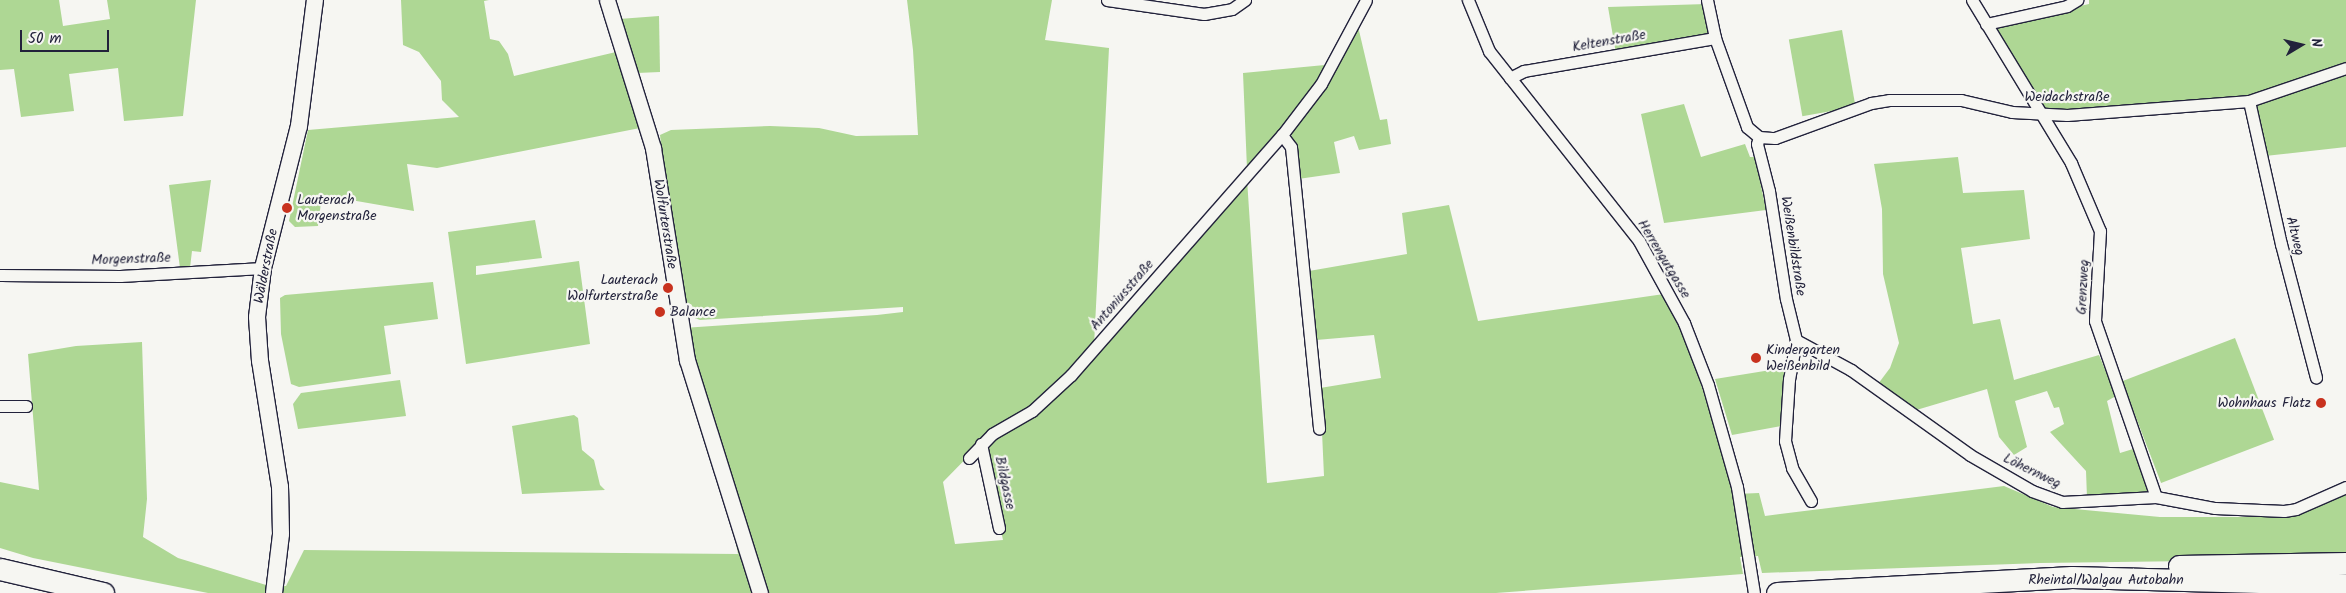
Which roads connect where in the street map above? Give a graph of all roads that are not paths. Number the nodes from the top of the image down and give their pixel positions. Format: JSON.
{"nodes":[{"id":1,"x":316,"y":0,"type":"edge"},
{"id":2,"x":607,"y":0,"type":"edge"},
{"id":3,"x":1106,"y":0,"type":"edge"},
{"id":4,"x":1245,"y":0,"type":"edge"},
{"id":5,"x":1366,"y":0,"type":"edge"},
{"id":6,"x":1468,"y":0,"type":"edge"},
{"id":7,"x":1707,"y":0,"type":"edge"},
{"id":8,"x":1972,"y":0,"type":"edge"},
{"id":9,"x":2077,"y":0,"type":"edge"},
{"id":10,"x":1986,"y":24,"type":"junction"},
{"id":11,"x":1715,"y":38,"type":"junction"},
{"id":12,"x":2346,"y":68,"type":"edge"},
{"id":13,"x":1510,"y":78,"type":"junction"},
{"id":14,"x":2249,"y":102,"type":"junction"},
{"id":15,"x":2042,"y":114,"type":"junction"},
{"id":16,"x":1282,"y":135,"type":"junction"},
{"id":17,"x":1759,"y":138,"type":"junction"},
{"id":18,"x":263,"y":268,"type":"junction"},
{"id":19,"x":0,"y":275,"type":"edge"},
{"id":20,"x":1796,"y":340,"type":"junction"},
{"id":21,"x":2316,"y":377,"type":"dead end"},
{"id":22,"x":0,"y":406,"type":"edge"},
{"id":23,"x":26,"y":406,"type":"dead end"},
{"id":24,"x":1319,"y":429,"type":"dead end"},
{"id":25,"x":981,"y":444,"type":"junction"},
{"id":26,"x":969,"y":458,"type":"dead end"},
{"id":27,"x":2346,"y":486,"type":"edge"},
{"id":28,"x":2156,"y":497,"type":"junction"},
{"id":29,"x":1811,"y":501,"type":"dead end"},
{"id":30,"x":1000,"y":528,"type":"dead end"},
{"id":31,"x":2346,"y":563,"type":"edge"},
{"id":32,"x":0,"y":569,"type":"edge"},
{"id":33,"x":2072,"y":577,"type":"junction"},
{"id":34,"x":2346,"y":584,"type":"edge"},
{"id":35,"x":275,"y":589,"type":"edge"},
{"id":36,"x":103,"y":593,"type":"edge"},
{"id":37,"x":760,"y":593,"type":"edge"},
{"id":38,"x":1754,"y":593,"type":"edge"},
{"id":39,"x":1777,"y":593,"type":"edge"}],
"edges":[{"from":1,"to":18,"type":"main road","name":"Wälderstraße"},
{"from":2,"to":37,"type":"street","name":"Wolfurterstraße"},
{"from":3,"to":4,"type":"street"},
{"from":5,"to":16,"type":"street","name":"Antoniusstraße"},
{"from":6,"to":13,"type":"street","name":"Herrengutgasse"},
{"from":7,"to":11,"type":"street"},
{"from":8,"to":10,"type":"street","name":"Grenzweg"},
{"from":9,"to":10,"type":"street"},
{"from":10,"to":15,"type":"street","name":"Grenzweg"},
{"from":11,"to":13,"type":"street","name":"Keltenstraße"},
{"from":11,"to":17,"type":"street"},
{"from":12,"to":14,"type":"street","name":"Weidachstraße"},
{"from":13,"to":38,"type":"street","name":"Herrengutgasse"},
{"from":14,"to":15,"type":"street","name":"Weidachstraße"},
{"from":14,"to":21,"type":"street","name":"Altweg"},
{"from":15,"to":17,"type":"street","name":"Weidachstraße"},
{"from":15,"to":28,"type":"street","name":"Grenzweg"},
{"from":16,"to":24,"type":"street"},
{"from":16,"to":25,"type":"street","name":"Antoniusstraße"},
{"from":17,"to":20,"type":"street","name":"Weißenbildstraße"},
{"from":18,"to":19,"type":"street","name":"Morgenstraße"},
{"from":18,"to":35,"type":"main road","name":"Wälderstraße"},
{"from":20,"to":28,"type":"street","name":"Löhernweg"},
{"from":20,"to":29,"type":"street","name":"Weißenbildstraße"},
{"from":22,"to":23,"type":"street"},
{"from":25,"to":26,"type":"street","name":"Antoniusstraße"},
{"from":25,"to":30,"type":"street","name":"Bildgasse"},
{"from":27,"to":28,"type":"street","name":"Löhernweg"},
{"from":31,"to":33,"type":"highway"},
{"from":32,"to":36,"type":"highway"},
{"from":33,"to":34,"type":"highway","name":"Rheintal/Walgau Autobahn"},
{"from":33,"to":39,"type":"highway","name":"Rheintal/Walgau Autobahn"}]}
